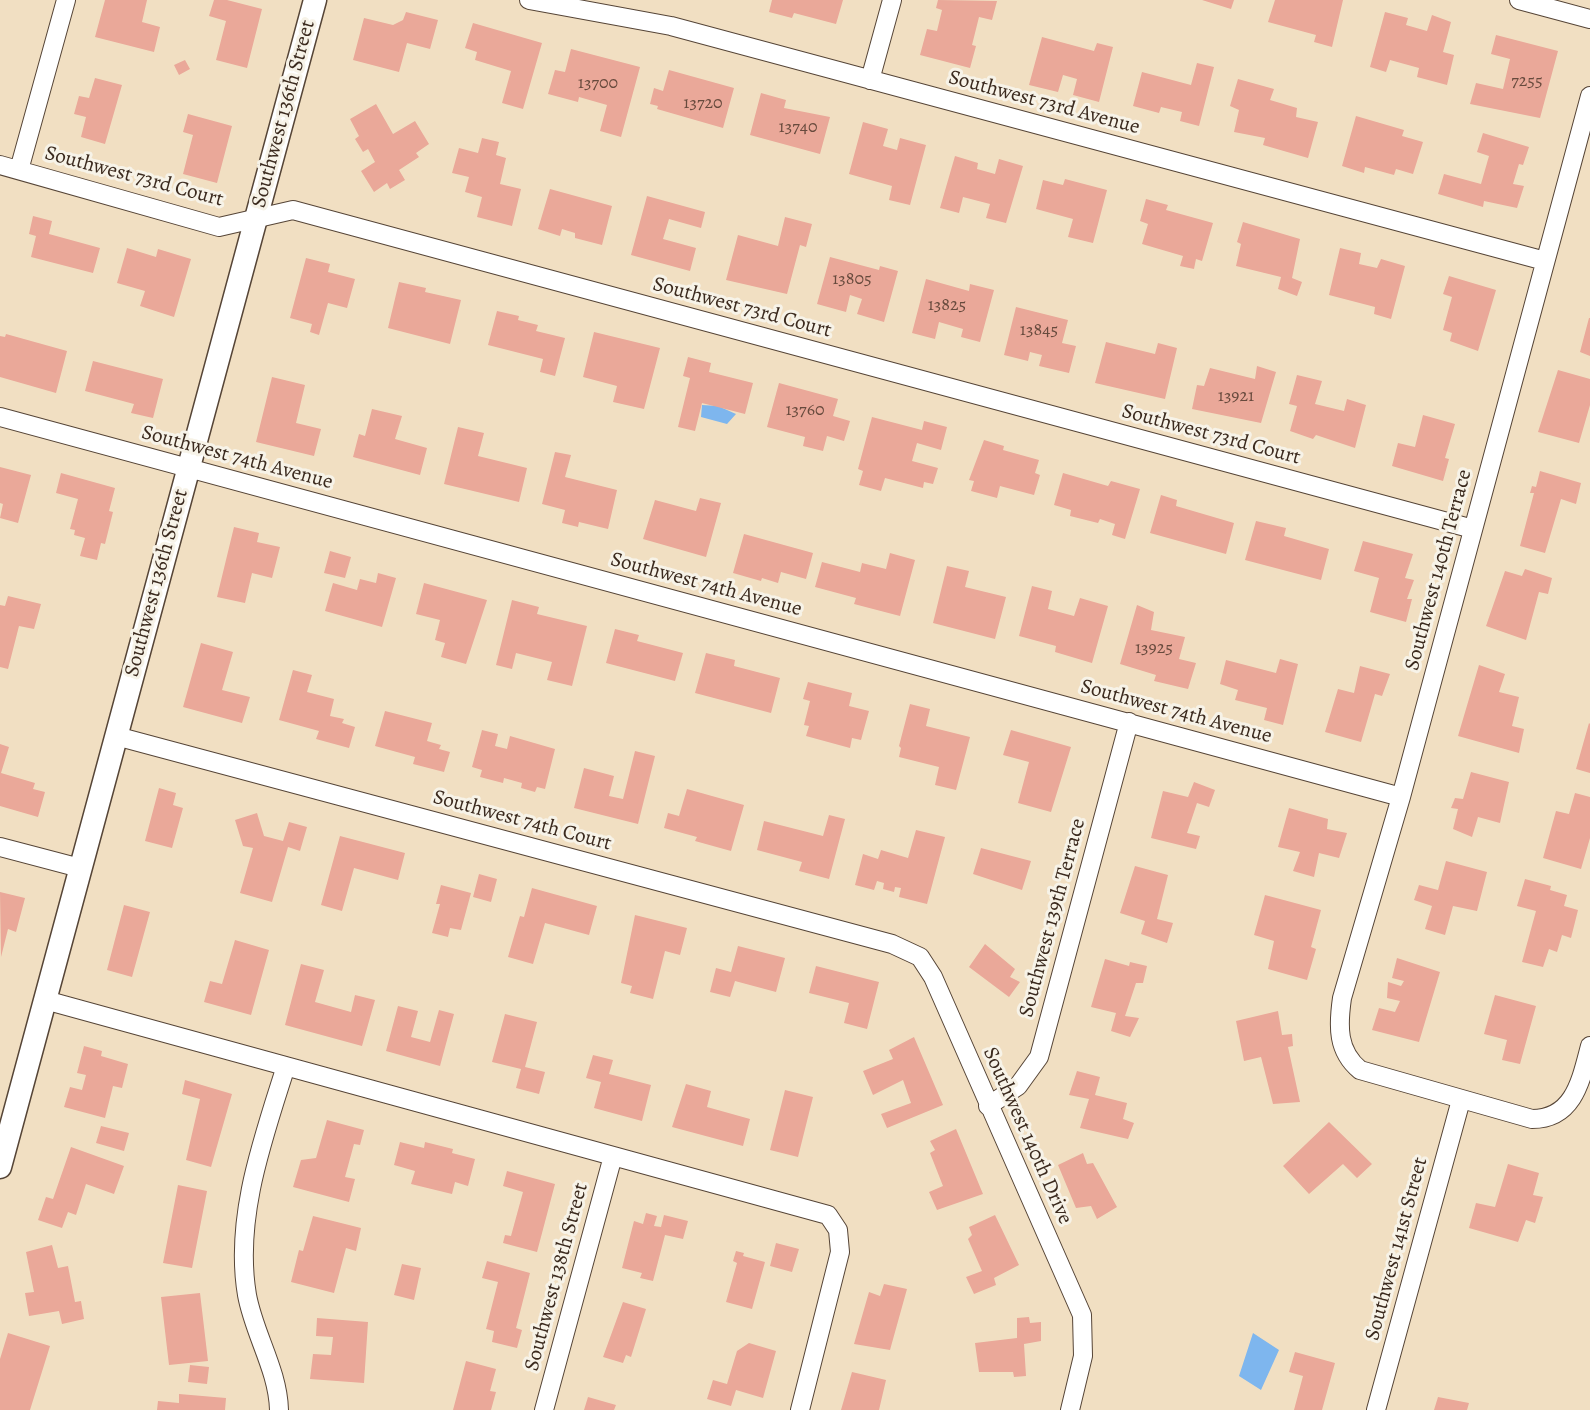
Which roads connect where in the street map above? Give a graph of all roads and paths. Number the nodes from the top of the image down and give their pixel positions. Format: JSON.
{"nodes":[{"id":1,"x":66,"y":0,"type":"edge"},
{"id":2,"x":315,"y":0,"type":"edge"},
{"id":3,"x":529,"y":0,"type":"edge"},
{"id":4,"x":892,"y":0,"type":"edge"},
{"id":5,"x":1519,"y":0,"type":"edge"},
{"id":6,"x":602,"y":7,"type":"edge"},
{"id":7,"x":1590,"y":19,"type":"edge"},
{"id":8,"x":870,"y":80,"type":"junction"},
{"id":9,"x":1590,"y":96,"type":"edge"},
{"id":10,"x":0,"y":165,"type":"edge"},
{"id":11,"x":19,"y":170,"type":"junction"},
{"id":12,"x":255,"y":220,"type":"junction"},
{"id":13,"x":1545,"y":261,"type":"junction"},
{"id":14,"x":0,"y":417,"type":"edge"},
{"id":15,"x":188,"y":468,"type":"junction"},
{"id":16,"x":1473,"y":529,"type":"junction"},
{"id":17,"x":1129,"y":722,"type":"junction"},
{"id":18,"x":116,"y":736,"type":"junction"},
{"id":19,"x":1401,"y":797,"type":"junction"},
{"id":20,"x":0,"y":847,"type":"edge"},
{"id":21,"x":80,"y":868,"type":"junction"},
{"id":22,"x":915,"y":954,"type":"joint"},
{"id":23,"x":45,"y":1000,"type":"junction"},
{"id":24,"x":1590,"y":1047,"type":"edge"},
{"id":25,"x":286,"y":1066,"type":"junction"},
{"id":26,"x":1461,"y":1100,"type":"junction"},
{"id":27,"x":988,"y":1106,"type":"junction"},
{"id":28,"x":613,"y":1156,"type":"junction"},
{"id":29,"x":0,"y":1167,"type":"edge"},
{"id":30,"x":279,"y":1410,"type":"edge"},
{"id":31,"x":544,"y":1410,"type":"edge"},
{"id":32,"x":800,"y":1410,"type":"edge"},
{"id":33,"x":1070,"y":1410,"type":"edge"},
{"id":34,"x":1376,"y":1410,"type":"edge"}],
"edges":[{"from":1,"to":11,"type":"street"},
{"from":2,"to":12,"type":"street","name":"Southwest 136th Street"},
{"from":3,"to":6,"type":"street","name":"Southwest 73rd Avenue"},
{"from":4,"to":8,"type":"street"},
{"from":5,"to":7,"type":"street"},
{"from":6,"to":8,"type":"street","name":"Southwest 73rd Avenue"},
{"from":8,"to":13,"type":"street","name":"Southwest 73rd Avenue"},
{"from":9,"to":13,"type":"street","name":"Southwest 140th Terrace"},
{"from":10,"to":11,"type":"street","name":"Southwest 73rd Court"},
{"from":11,"to":12,"type":"street","name":"Southwest 73rd Court"},
{"from":12,"to":15,"type":"street","name":"Southwest 136th Street"},
{"from":12,"to":16,"type":"street","name":"Southwest 73rd Court"},
{"from":13,"to":16,"type":"street","name":"Southwest 140th Terrace"},
{"from":14,"to":15,"type":"street","name":"Southwest 74th Avenue"},
{"from":15,"to":17,"type":"street","name":"Southwest 74th Avenue"},
{"from":15,"to":18,"type":"street","name":"Southwest 136th Street"},
{"from":16,"to":19,"type":"street","name":"Southwest 140th Terrace"},
{"from":17,"to":19,"type":"street","name":"Southwest 74th Avenue"},
{"from":17,"to":27,"type":"street","name":"Southwest 139th Terrace"},
{"from":18,"to":21,"type":"street","name":"Southwest 136th Street"},
{"from":18,"to":22,"type":"street","name":"Southwest 74th Court"},
{"from":19,"to":26,"type":"street","name":"Southwest 140th Terrace"},
{"from":20,"to":21,"type":"street"},
{"from":21,"to":23,"type":"street","name":"Southwest 136th Street"},
{"from":22,"to":27,"type":"street","name":"Southwest 140th Drive"},
{"from":23,"to":25,"type":"street"},
{"from":23,"to":29,"type":"street","name":"Southwest 136th Street"},
{"from":24,"to":26,"type":"street"},
{"from":25,"to":28,"type":"street"},
{"from":25,"to":30,"type":"street"},
{"from":26,"to":34,"type":"street","name":"Southwest 141st Street"},
{"from":27,"to":33,"type":"street","name":"Southwest 140th Drive"},
{"from":28,"to":31,"type":"street","name":"Southwest 138th Street"},
{"from":28,"to":32,"type":"street"}]}
